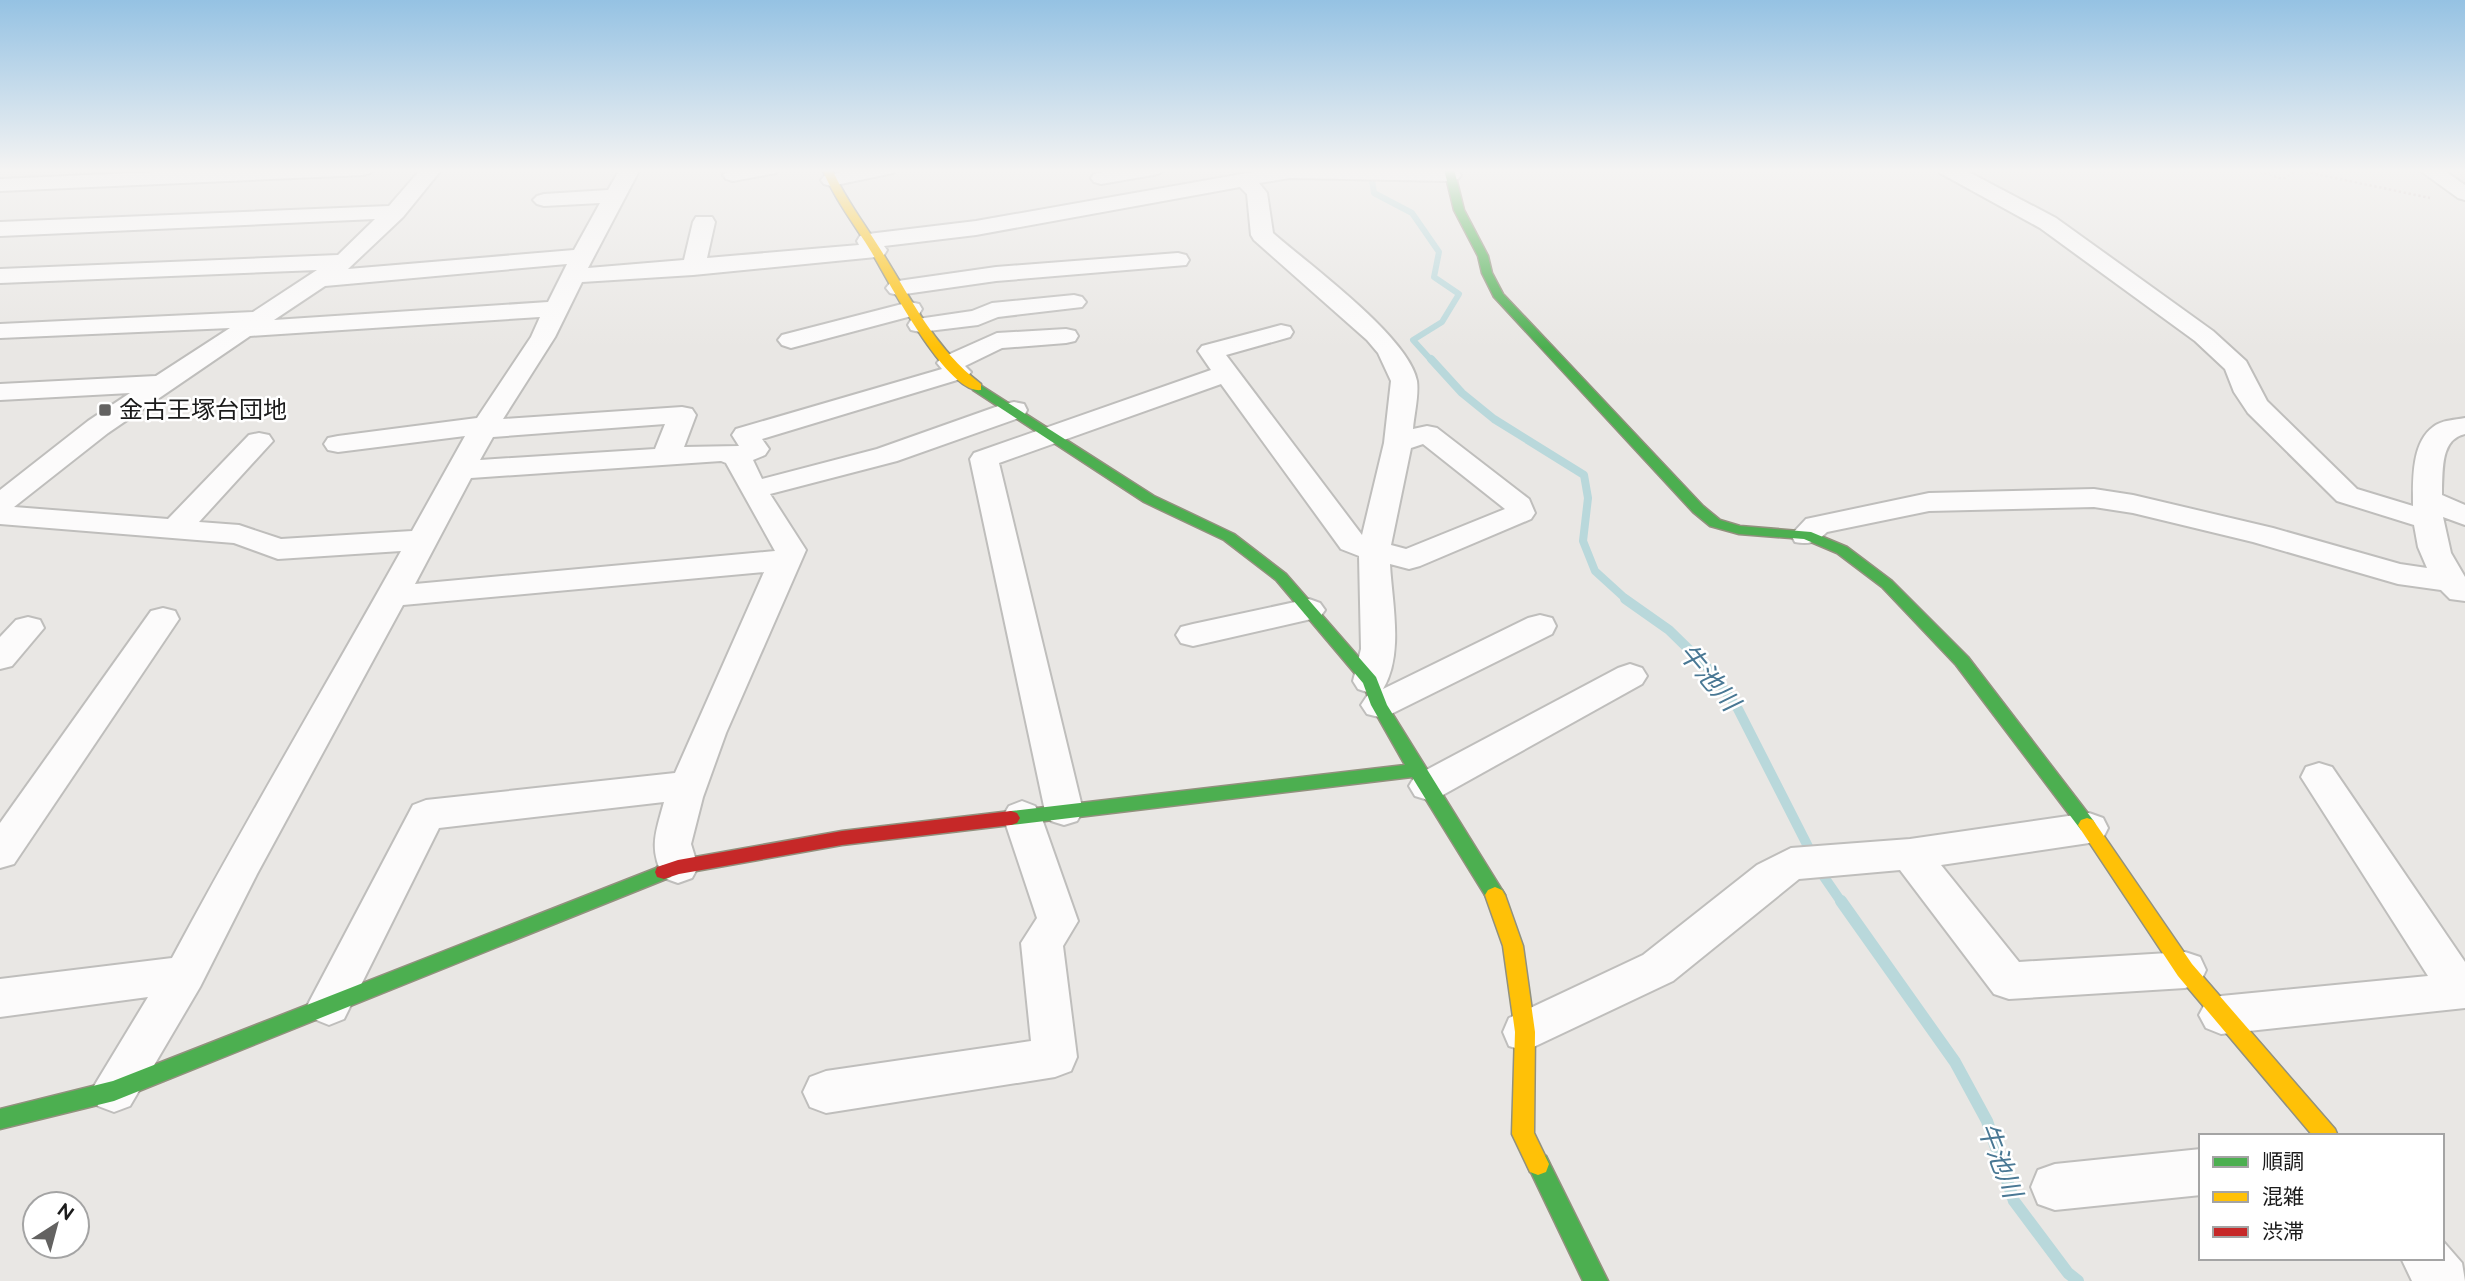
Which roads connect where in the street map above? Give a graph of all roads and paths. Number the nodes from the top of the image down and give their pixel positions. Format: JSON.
{"nodes":[{"id":1,"x":28,"y":229,"type":"edge"},
{"id":2,"x":378,"y":229,"type":"edge"},
{"id":3,"x":598,"y":229,"type":"edge"},
{"id":4,"x":703,"y":229,"type":"edge"},
{"id":5,"x":860,"y":229,"type":"edge"},
{"id":6,"x":971,"y":229,"type":"edge"},
{"id":7,"x":1261,"y":229,"type":"edge"},
{"id":8,"x":1469,"y":229,"type":"edge"},
{"id":9,"x":2056,"y":229,"type":"edge"},
{"id":10,"x":495,"y":239,"type":"dead end"},
{"id":11,"x":872,"y":245,"type":"junction"},
{"id":12,"x":0,"y":250,"type":"edge"},
{"id":13,"x":1178,"y":260,"type":"dead end"},
{"id":14,"x":344,"y":261,"type":"junction"},
{"id":15,"x":479,"y":265,"type":"junction"},
{"id":16,"x":578,"y":266,"type":"junction"},
{"id":17,"x":694,"y":268,"type":"junction"},
{"id":18,"x":0,"y":276,"type":"edge"},
{"id":19,"x":317,"y":279,"type":"junction"},
{"id":20,"x":1074,"y":302,"type":"dead end"},
{"id":21,"x":910,"y":307,"type":"junction"},
{"id":22,"x":557,"y":309,"type":"junction"},
{"id":23,"x":248,"y":324,"type":"junction"},
{"id":24,"x":0,"y":331,"type":"edge"},
{"id":25,"x":1281,"y":332,"type":"dead end"},
{"id":26,"x":1066,"y":336,"type":"dead end"},
{"id":27,"x":791,"y":340,"type":"dead end"},
{"id":28,"x":954,"y":368,"type":"junction"},
{"id":29,"x":1226,"y":373,"type":"junction"},
{"id":30,"x":161,"y":384,"type":"junction"},
{"id":31,"x":105,"y":387,"type":"junction"},
{"id":32,"x":0,"y":392,"type":"edge"},
{"id":33,"x":1014,"y":410,"type":"junction"},
{"id":34,"x":2465,"y":426,"type":"edge"},
{"id":35,"x":98,"y":427,"type":"junction"},
{"id":36,"x":484,"y":427,"type":"junction"},
{"id":37,"x":1053,"y":435,"type":"junction"},
{"id":38,"x":259,"y":441,"type":"dead end"},
{"id":39,"x":1398,"y":443,"type":"junction"},
{"id":40,"x":338,"y":444,"type":"dead end"},
{"id":41,"x":666,"y":457,"type":"junction"},
{"id":42,"x":737,"y":457,"type":"junction"},
{"id":43,"x":460,"y":470,"type":"junction"},
{"id":44,"x":753,"y":490,"type":"junction"},
{"id":45,"x":0,"y":504,"type":"edge"},
{"id":46,"x":2429,"y":510,"type":"junction"},
{"id":47,"x":0,"y":515,"type":"edge"},
{"id":48,"x":2465,"y":516,"type":"edge"},
{"id":49,"x":175,"y":529,"type":"junction"},
{"id":50,"x":1805,"y":535,"type":"junction"},
{"id":51,"x":423,"y":540,"type":"junction"},
{"id":52,"x":1374,"y":551,"type":"junction"},
{"id":53,"x":785,"y":560,"type":"junction"},
{"id":54,"x":2457,"y":588,"type":"edge"},
{"id":55,"x":393,"y":596,"type":"junction"},
{"id":56,"x":1309,"y":610,"type":"junction"},
{"id":57,"x":163,"y":619,"type":"dead end"},
{"id":58,"x":1540,"y":626,"type":"dead end"},
{"id":59,"x":28,"y":628,"type":"dead end"},
{"id":60,"x":1193,"y":635,"type":"dead end"},
{"id":61,"x":0,"y":658,"type":"edge"},
{"id":62,"x":1630,"y":676,"type":"dead end"},
{"id":63,"x":1374,"y":693,"type":"junction"},
{"id":64,"x":2319,"y":777,"type":"dead end"},
{"id":65,"x":1423,"y":778,"type":"junction"},
{"id":66,"x":689,"y":785,"type":"junction"},
{"id":67,"x":1064,"y":811,"type":"junction"},
{"id":68,"x":1021,"y":816,"type":"junction"},
{"id":69,"x":2089,"y":828,"type":"junction"},
{"id":70,"x":0,"y":853,"type":"edge"},
{"id":71,"x":1910,"y":853,"type":"junction"},
{"id":72,"x":678,"y":867,"type":"junction"},
{"id":73,"x":2185,"y":970,"type":"junction"},
{"id":74,"x":185,"y":974,"type":"junction"},
{"id":75,"x":0,"y":999,"type":"edge"},
{"id":76,"x":329,"y":1006,"type":"junction"},
{"id":77,"x":2221,"y":1015,"type":"junction"},
{"id":78,"x":1525,"y":1032,"type":"junction"},
{"id":79,"x":114,"y":1091,"type":"junction"},
{"id":80,"x":826,"y":1092,"type":"dead end"},
{"id":81,"x":0,"y":1119,"type":"edge"},
{"id":82,"x":2325,"y":1134,"type":"edge"},
{"id":83,"x":2199,"y":1172,"type":"edge"},
{"id":84,"x":2055,"y":1187,"type":"dead end"},
{"id":85,"x":2428,"y":1260,"type":"edge"},
{"id":86,"x":1596,"y":1281,"type":"edge"},
{"id":87,"x":2444,"y":1281,"type":"edge"}],
"edges":[{"from":1,"to":12,"type":"street"},
{"from":2,"to":14,"type":"street"},
{"from":3,"to":16,"type":"street"},
{"from":4,"to":17,"type":"street"},
{"from":5,"to":11,"type":"street"},
{"from":6,"to":11,"type":"street"},
{"from":7,"to":39,"type":"street"},
{"from":8,"to":50,"type":"street"},
{"from":9,"to":46,"type":"street"},
{"from":10,"to":15,"type":"street"},
{"from":11,"to":17,"type":"street"},
{"from":11,"to":21,"type":"street"},
{"from":13,"to":21,"type":"street"},
{"from":14,"to":18,"type":"street"},
{"from":14,"to":19,"type":"street"},
{"from":15,"to":16,"type":"street"},
{"from":15,"to":19,"type":"street"},
{"from":16,"to":17,"type":"street"},
{"from":16,"to":22,"type":"street"},
{"from":19,"to":23,"type":"street"},
{"from":20,"to":21,"type":"street"},
{"from":21,"to":27,"type":"street"},
{"from":21,"to":28,"type":"street"},
{"from":22,"to":23,"type":"street"},
{"from":22,"to":36,"type":"street"},
{"from":23,"to":24,"type":"street"},
{"from":23,"to":30,"type":"street"},
{"from":25,"to":29,"type":"street"},
{"from":26,"to":28,"type":"street"},
{"from":28,"to":33,"type":"street"},
{"from":28,"to":42,"type":"street"},
{"from":29,"to":37,"type":"street"},
{"from":29,"to":52,"type":"street"},
{"from":30,"to":31,"type":"street"},
{"from":30,"to":35,"type":"street"},
{"from":31,"to":32,"type":"street"},
{"from":31,"to":35,"type":"street"},
{"from":33,"to":37,"type":"street"},
{"from":33,"to":44,"type":"street"},
{"from":34,"to":46,"type":"street"},
{"from":35,"to":45,"type":"street"},
{"from":36,"to":40,"type":"street"},
{"from":36,"to":41,"type":"street"},
{"from":36,"to":43,"type":"street"},
{"from":37,"to":56,"type":"street"},
{"from":37,"to":67,"type":"street"},
{"from":38,"to":49,"type":"street"},
{"from":39,"to":52,"type":"street"},
{"from":39,"to":52,"type":"street"},
{"from":41,"to":42,"type":"street"},
{"from":41,"to":43,"type":"street"},
{"from":42,"to":44,"type":"street"},
{"from":43,"to":51,"type":"street"},
{"from":44,"to":53,"type":"street"},
{"from":46,"to":48,"type":"street"},
{"from":46,"to":54,"type":"street"},
{"from":47,"to":49,"type":"street"},
{"from":49,"to":51,"type":"street"},
{"from":50,"to":54,"type":"street"},
{"from":50,"to":69,"type":"street"},
{"from":51,"to":55,"type":"street"},
{"from":52,"to":63,"type":"street"},
{"from":53,"to":55,"type":"street"},
{"from":53,"to":66,"type":"street"},
{"from":55,"to":74,"type":"street"},
{"from":56,"to":60,"type":"street"},
{"from":56,"to":63,"type":"street"},
{"from":57,"to":70,"type":"street"},
{"from":58,"to":63,"type":"street"},
{"from":59,"to":61,"type":"street"},
{"from":62,"to":65,"type":"street"},
{"from":63,"to":65,"type":"street"},
{"from":64,"to":77,"type":"street"},
{"from":65,"to":67,"type":"street"},
{"from":65,"to":78,"type":"street"},
{"from":66,"to":72,"type":"street"},
{"from":66,"to":76,"type":"street"},
{"from":67,"to":68,"type":"street"},
{"from":68,"to":72,"type":"street"},
{"from":68,"to":80,"type":"street"},
{"from":69,"to":71,"type":"street"},
{"from":69,"to":73,"type":"street"},
{"from":71,"to":73,"type":"street"},
{"from":71,"to":78,"type":"street"},
{"from":72,"to":76,"type":"street"},
{"from":73,"to":77,"type":"street"},
{"from":74,"to":75,"type":"street"},
{"from":74,"to":79,"type":"street"},
{"from":76,"to":79,"type":"street"},
{"from":77,"to":82,"type":"street"},
{"from":78,"to":86,"type":"street"},
{"from":79,"to":81,"type":"street"},
{"from":83,"to":84,"type":"street"},
{"from":85,"to":87,"type":"street"}]}
